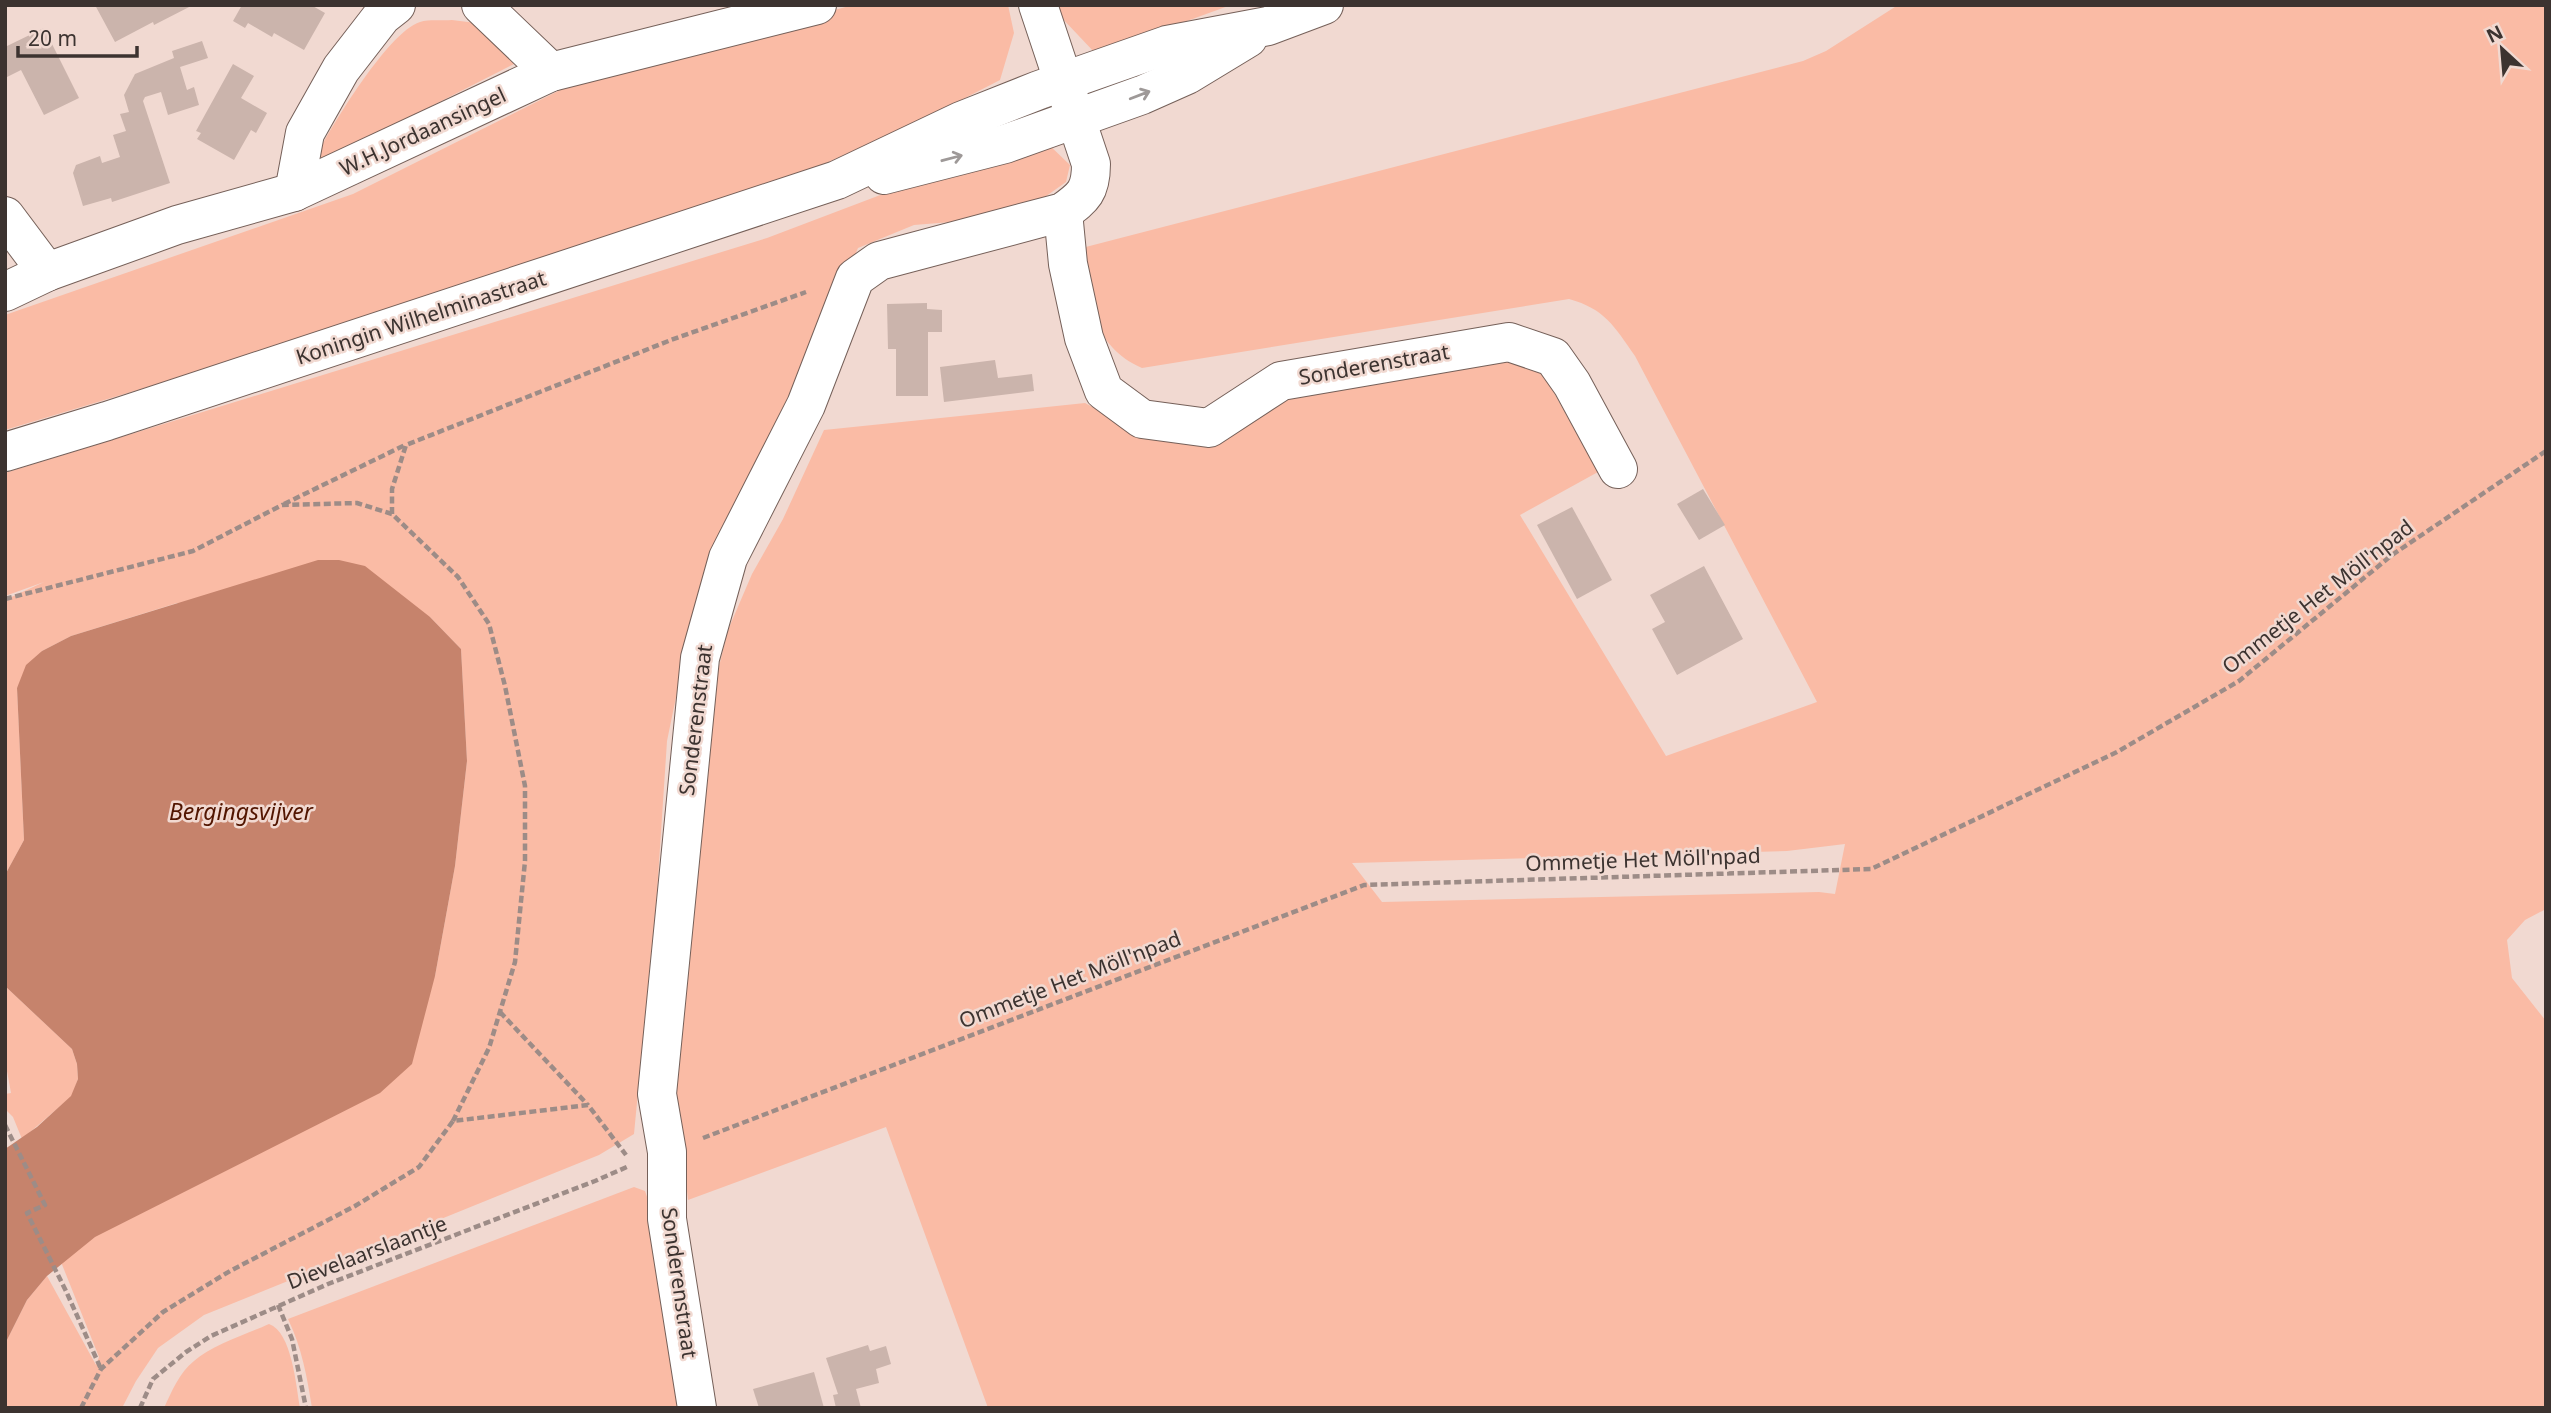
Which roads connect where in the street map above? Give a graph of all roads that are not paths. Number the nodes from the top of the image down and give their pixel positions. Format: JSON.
{"nodes":[{"id":1,"x":481,"y":5,"type":"edge"},
{"id":2,"x":817,"y":5,"type":"edge"},
{"id":3,"x":1038,"y":5,"type":"edge"},
{"id":4,"x":1324,"y":5,"type":"edge"},
{"id":5,"x":384,"y":9,"type":"edge"},
{"id":6,"x":1268,"y":26,"type":"junction"},
{"id":7,"x":551,"y":72,"type":"junction"},
{"id":8,"x":1063,"y":81,"type":"junction"},
{"id":9,"x":1076,"y":118,"type":"junction"},
{"id":10,"x":837,"y":180,"type":"junction"},
{"id":11,"x":294,"y":192,"type":"junction"},
{"id":12,"x":1063,"y":212,"type":"junction"},
{"id":13,"x":5,"y":216,"type":"edge"},
{"id":14,"x":47,"y":272,"type":"junction"},
{"id":15,"x":5,"y":292,"type":"edge"},
{"id":16,"x":5,"y":452,"type":"edge"},
{"id":17,"x":1618,"y":469,"type":"dead end"},
{"id":18,"x":697,"y":1408,"type":"edge"}],
"edges":[{"from":1,"to":7,"type":"street"},
{"from":2,"to":7,"type":"street","name":"W.H.Jordaansingel"},
{"from":3,"to":8,"type":"street"},
{"from":4,"to":6,"type":"street","name":"Koningin Wilhelminastraat"},
{"from":5,"to":11,"type":"street"},
{"from":6,"to":8,"type":"street","name":"Koningin Wilhelminastraat"},
{"from":9,"to":6,"type":"street","name":"Koningin Wilhelminastraat","one_way":true},
{"from":7,"to":11,"type":"street","name":"W.H.Jordaansingel"},
{"from":8,"to":9,"type":"street"},
{"from":8,"to":10,"type":"street","name":"Koningin Wilhelminastraat"},
{"from":10,"to":9,"type":"street","name":"Koningin Wilhelminastraat","one_way":true},
{"from":9,"to":12,"type":"street"},
{"from":10,"to":16,"type":"street","name":"Koningin Wilhelminastraat"},
{"from":11,"to":14,"type":"street","name":"W.H.Jordaansingel"},
{"from":12,"to":17,"type":"street","name":"Sonderenstraat"},
{"from":12,"to":18,"type":"street","name":"Sonderenstraat"},
{"from":13,"to":14,"type":"street"},
{"from":14,"to":15,"type":"street","name":"W.H.Jordaansingel"}]}
